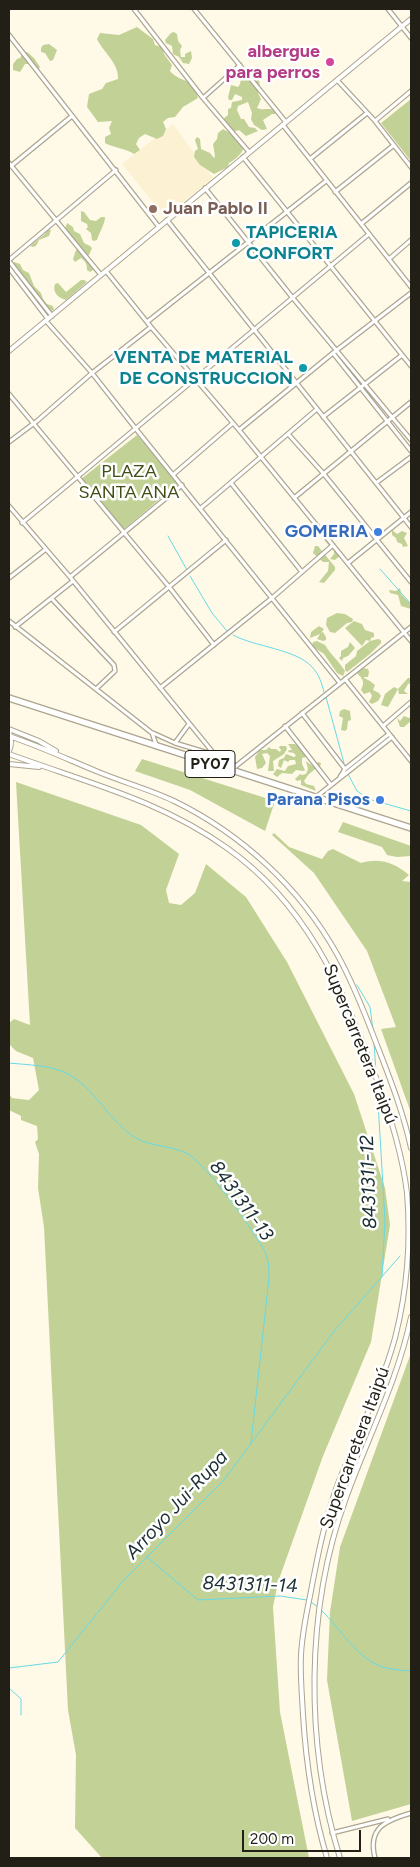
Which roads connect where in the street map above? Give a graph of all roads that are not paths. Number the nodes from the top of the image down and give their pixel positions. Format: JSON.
{"nodes":[{"id":1,"x":134,"y":9,"type":"edge"},
{"id":2,"x":194,"y":9,"type":"edge"},
{"id":3,"x":388,"y":9,"type":"edge"},
{"id":4,"x":411,"y":19,"type":"edge"},
{"id":5,"x":402,"y":26,"type":"junction"},
{"id":6,"x":9,"y":34,"type":"edge"},
{"id":7,"x":411,"y":38,"type":"edge"},
{"id":8,"x":240,"y":65,"type":"junction"},
{"id":9,"x":337,"y":80,"type":"junction"},
{"id":10,"x":411,"y":91,"type":"edge"},
{"id":11,"x":203,"y":98,"type":"junction"},
{"id":12,"x":368,"y":113,"type":"junction"},
{"id":13,"x":72,"y":116,"type":"junction"},
{"id":14,"x":375,"y":121,"type":"junction"},
{"id":15,"x":284,"y":123,"type":"junction"},
{"id":16,"x":394,"y":145,"type":"junction"},
{"id":17,"x":249,"y":152,"type":"junction"},
{"id":18,"x":243,"y":157,"type":"junction"},
{"id":19,"x":310,"y":159,"type":"junction"},
{"id":20,"x":10,"y":165,"type":"edge"},
{"id":21,"x":411,"y":167,"type":"edge"},
{"id":22,"x":116,"y":170,"type":"junction"},
{"id":23,"x":326,"y":181,"type":"junction"},
{"id":24,"x":411,"y":183,"type":"edge"},
{"id":25,"x":205,"y":188,"type":"junction"},
{"id":26,"x":335,"y":192,"type":"junction"},
{"id":27,"x":287,"y":211,"type":"junction"},
{"id":28,"x":167,"y":220,"type":"junction"},
{"id":29,"x":56,"y":221,"type":"junction"},
{"id":30,"x":361,"y":224,"type":"junction"},
{"id":31,"x":159,"y":227,"type":"junction"},
{"id":32,"x":369,"y":234,"type":"junction"},
{"id":33,"x":411,"y":240,"type":"edge"},
{"id":34,"x":248,"y":242,"type":"junction"},
{"id":35,"x":389,"y":259,"type":"junction"},
{"id":36,"x":9,"y":260,"type":"edge"},
{"id":37,"x":331,"y":266,"type":"junction"},
{"id":38,"x":9,"y":268,"type":"edge"},
{"id":39,"x":106,"y":271,"type":"junction"},
{"id":40,"x":209,"y":273,"type":"junction"},
{"id":41,"x":101,"y":275,"type":"junction"},
{"id":42,"x":411,"y":287,"type":"edge"},
{"id":43,"x":411,"y":293,"type":"edge"},
{"id":44,"x":292,"y":297,"type":"junction"},
{"id":45,"x":49,"y":318,"type":"junction"},
{"id":46,"x":374,"y":320,"type":"junction"},
{"id":47,"x":147,"y":322,"type":"junction"},
{"id":48,"x":151,"y":327,"type":"junction"},
{"id":49,"x":254,"y":329,"type":"junction"},
{"id":50,"x":337,"y":349,"type":"junction"},
{"id":51,"x":9,"y":351,"type":"edge"},
{"id":52,"x":333,"y":353,"type":"junction"},
{"id":53,"x":402,"y":355,"type":"junction"},
{"id":54,"x":411,"y":366,"type":"edge"},
{"id":55,"x":92,"y":373,"type":"junction"},
{"id":56,"x":195,"y":378,"type":"junction"},
{"id":57,"x":296,"y":382,"type":"junction"},
{"id":58,"x":365,"y":383,"type":"junction"},
{"id":59,"x":360,"y":387,"type":"junction"},
{"id":60,"x":9,"y":394,"type":"edge"},
{"id":61,"x":411,"y":402,"type":"edge"},
{"id":62,"x":317,"y":409,"type":"junction"},
{"id":63,"x":324,"y":417,"type":"junction"},
{"id":64,"x":392,"y":417,"type":"junction"},
{"id":65,"x":387,"y":421,"type":"junction"},
{"id":66,"x":233,"y":423,"type":"junction"},
{"id":67,"x":34,"y":424,"type":"junction"},
{"id":68,"x":136,"y":429,"type":"junction"},
{"id":69,"x":239,"y":430,"type":"junction"},
{"id":70,"x":289,"y":435,"type":"junction"},
{"id":71,"x":411,"y":440,"type":"edge"},
{"id":72,"x":9,"y":442,"type":"edge"},
{"id":73,"x":350,"y":451,"type":"junction"},
{"id":74,"x":411,"y":451,"type":"edge"},
{"id":75,"x":411,"y":457,"type":"edge"},
{"id":76,"x":262,"y":458,"type":"junction"},
{"id":77,"x":174,"y":474,"type":"junction"},
{"id":78,"x":323,"y":474,"type":"junction"},
{"id":79,"x":77,"y":477,"type":"junction"},
{"id":80,"x":231,"y":483,"type":"junction"},
{"id":81,"x":376,"y":483,"type":"junction"},
{"id":82,"x":182,"y":485,"type":"junction"},
{"id":83,"x":294,"y":498,"type":"junction"},
{"id":84,"x":9,"y":506,"type":"edge"},
{"id":85,"x":201,"y":508,"type":"junction"},
{"id":86,"x":411,"y":512,"type":"edge"},
{"id":87,"x":404,"y":518,"type":"junction"},
{"id":88,"x":22,"y":523,"type":"junction"},
{"id":89,"x":411,"y":527,"type":"edge"},
{"id":90,"x":123,"y":532,"type":"junction"},
{"id":91,"x":226,"y":540,"type":"junction"},
{"id":92,"x":376,"y":540,"type":"junction"},
{"id":93,"x":333,"y":545,"type":"junction"},
{"id":94,"x":46,"y":549,"type":"junction"},
{"id":95,"x":348,"y":563,"type":"junction"},
{"id":96,"x":302,"y":572,"type":"junction"},
{"id":97,"x":70,"y":577,"type":"junction"},
{"id":98,"x":9,"y":578,"type":"edge"},
{"id":99,"x":73,"y":581,"type":"junction"},
{"id":100,"x":411,"y":582,"type":"edge"},
{"id":101,"x":170,"y":588,"type":"junction"},
{"id":102,"x":272,"y":598,"type":"junction"},
{"id":103,"x":52,"y":599,"type":"junction"},
{"id":104,"x":9,"y":621,"type":"edge"},
{"id":105,"x":15,"y":627,"type":"junction"},
{"id":106,"x":411,"y":627,"type":"edge"},
{"id":107,"x":114,"y":632,"type":"junction"},
{"id":108,"x":405,"y":633,"type":"junction"},
{"id":109,"x":411,"y":641,"type":"edge"},
{"id":110,"x":214,"y":645,"type":"junction"},
{"id":111,"x":345,"y":679,"type":"junction"},
{"id":112,"x":340,"y":683,"type":"junction"},
{"id":113,"x":160,"y":688,"type":"junction"},
{"id":114,"x":96,"y":689,"type":"junction"},
{"id":115,"x":9,"y":698,"type":"edge"},
{"id":116,"x":411,"y":702,"type":"edge"},
{"id":117,"x":302,"y":713,"type":"junction"},
{"id":118,"x":189,"y":724,"type":"junction"},
{"id":119,"x":285,"y":726,"type":"junction"},
{"id":120,"x":383,"y":726,"type":"junction"},
{"id":121,"x":9,"y":730,"type":"edge"},
{"id":122,"x":152,"y":733,"type":"junction"},
{"id":123,"x":391,"y":736,"type":"junction"},
{"id":124,"x":10,"y":737,"type":"edge"},
{"id":125,"x":175,"y":743,"type":"junction"},
{"id":126,"x":157,"y":747,"type":"junction"},
{"id":127,"x":9,"y":752,"type":"edge"},
{"id":128,"x":214,"y":755,"type":"junction"},
{"id":129,"x":64,"y":756,"type":"junction"},
{"id":130,"x":411,"y":761,"type":"edge"},
{"id":131,"x":9,"y":764,"type":"edge"},
{"id":132,"x":45,"y":767,"type":"junction"},
{"id":133,"x":345,"y":769,"type":"junction"},
{"id":134,"x":228,"y":770,"type":"junction"},
{"id":135,"x":340,"y":777,"type":"junction"},
{"id":136,"x":331,"y":784,"type":"junction"},
{"id":137,"x":315,"y":798,"type":"junction"},
{"id":138,"x":411,"y":828,"type":"edge"},
{"id":139,"x":411,"y":1148,"type":"edge"},
{"id":140,"x":411,"y":1268,"type":"edge"},
{"id":141,"x":406,"y":1276,"type":"junction"},
{"id":142,"x":411,"y":1317,"type":"edge"},
{"id":143,"x":359,"y":1432,"type":"junction"},
{"id":144,"x":369,"y":1438,"type":"junction"},
{"id":145,"x":411,"y":1812,"type":"edge"},
{"id":146,"x":389,"y":1819,"type":"junction"},
{"id":147,"x":332,"y":1832,"type":"junction"},
{"id":148,"x":327,"y":1858,"type":"edge"},
{"id":149,"x":340,"y":1858,"type":"edge"},
{"id":150,"x":375,"y":1858,"type":"edge"}],
"edges":[{"from":1,"to":11,"type":"street"},
{"from":2,"to":8,"type":"street"},
{"from":3,"to":5,"type":"street"},
{"from":4,"to":5,"type":"street"},
{"from":5,"to":7,"type":"street"},
{"from":5,"to":9,"type":"street"},
{"from":6,"to":13,"type":"street"},
{"from":8,"to":11,"type":"street"},
{"from":8,"to":15,"type":"street"},
{"from":9,"to":12,"type":"street"},
{"from":9,"to":15,"type":"street"},
{"from":10,"to":14,"type":"street"},
{"from":11,"to":17,"type":"street"},
{"from":12,"to":14,"type":"street"},
{"from":12,"to":19,"type":"street"},
{"from":13,"to":20,"type":"street"},
{"from":13,"to":22,"type":"street"},
{"from":14,"to":16,"type":"street"},
{"from":15,"to":17,"type":"street"},
{"from":15,"to":19,"type":"street"},
{"from":16,"to":21,"type":"street"},
{"from":16,"to":26,"type":"street"},
{"from":17,"to":18,"type":"street"},
{"from":18,"to":25,"type":"street"},
{"from":18,"to":27,"type":"street"},
{"from":19,"to":23,"type":"street"},
{"from":20,"to":29,"type":"street"},
{"from":22,"to":29,"type":"street"},
{"from":22,"to":31,"type":"street"},
{"from":23,"to":26,"type":"street"},
{"from":23,"to":27,"type":"street"},
{"from":24,"to":30,"type":"street"},
{"from":25,"to":28,"type":"street"},
{"from":25,"to":34,"type":"street"},
{"from":26,"to":30,"type":"street"},
{"from":27,"to":34,"type":"street"},
{"from":27,"to":37,"type":"street"},
{"from":28,"to":31,"type":"street"},
{"from":28,"to":40,"type":"street"},
{"from":29,"to":36,"type":"street"},
{"from":29,"to":41,"type":"street"},
{"from":30,"to":32,"type":"street"},
{"from":31,"to":39,"type":"street"},
{"from":32,"to":35,"type":"street"},
{"from":32,"to":37,"type":"street"},
{"from":33,"to":35,"type":"street"},
{"from":34,"to":40,"type":"street"},
{"from":34,"to":44,"type":"street"},
{"from":35,"to":42,"type":"street"},
{"from":36,"to":45,"type":"street"},
{"from":37,"to":44,"type":"street"},
{"from":37,"to":46,"type":"street"},
{"from":38,"to":45,"type":"street"},
{"from":39,"to":41,"type":"street"},
{"from":39,"to":47,"type":"street"},
{"from":40,"to":47,"type":"street"},
{"from":40,"to":49,"type":"street"},
{"from":41,"to":45,"type":"street"},
{"from":43,"to":46,"type":"street"},
{"from":44,"to":49,"type":"street"},
{"from":44,"to":50,"type":"street"},
{"from":45,"to":51,"type":"street"},
{"from":45,"to":55,"type":"street"},
{"from":46,"to":50,"type":"street"},
{"from":46,"to":53,"type":"street"},
{"from":47,"to":48,"type":"street"},
{"from":48,"to":55,"type":"street"},
{"from":48,"to":56,"type":"street"},
{"from":49,"to":56,"type":"street"},
{"from":49,"to":57,"type":"street"},
{"from":50,"to":52,"type":"street"},
{"from":50,"to":58,"type":"street"},
{"from":52,"to":57,"type":"street"},
{"from":52,"to":59,"type":"street"},
{"from":53,"to":54,"type":"street"},
{"from":53,"to":58,"type":"street"},
{"from":55,"to":67,"type":"street"},
{"from":55,"to":68,"type":"street"},
{"from":56,"to":66,"type":"street"},
{"from":56,"to":68,"type":"street"},
{"from":57,"to":62,"type":"street"},
{"from":57,"to":69,"type":"street"},
{"from":58,"to":59,"type":"street"},
{"from":58,"to":64,"type":"street"},
{"from":59,"to":63,"type":"street"},
{"from":59,"to":65,"type":"street"},
{"from":60,"to":67,"type":"street"},
{"from":61,"to":64,"type":"street"},
{"from":62,"to":63,"type":"street"},
{"from":62,"to":70,"type":"street"},
{"from":63,"to":73,"type":"street"},
{"from":64,"to":65,"type":"street"},
{"from":64,"to":71,"type":"street"},
{"from":65,"to":73,"type":"street"},
{"from":65,"to":74,"type":"street"},
{"from":66,"to":69,"type":"street"},
{"from":66,"to":77,"type":"street"},
{"from":67,"to":72,"type":"street"},
{"from":67,"to":79,"type":"street"},
{"from":68,"to":77,"type":"street"},
{"from":68,"to":79,"type":"street"},
{"from":69,"to":76,"type":"street"},
{"from":70,"to":76,"type":"street"},
{"from":70,"to":78,"type":"street"},
{"from":73,"to":78,"type":"street"},
{"from":73,"to":81,"type":"street"},
{"from":75,"to":81,"type":"street"},
{"from":76,"to":80,"type":"street"},
{"from":76,"to":83,"type":"street"},
{"from":77,"to":82,"type":"street"},
{"from":78,"to":83,"type":"street"},
{"from":78,"to":92,"type":"street"},
{"from":79,"to":88,"type":"street"},
{"from":79,"to":90,"type":"street"},
{"from":80,"to":85,"type":"street"},
{"from":80,"to":96,"type":"street"},
{"from":81,"to":87,"type":"street"},
{"from":82,"to":85,"type":"street"},
{"from":82,"to":90,"type":"street"},
{"from":83,"to":93,"type":"street"},
{"from":84,"to":88,"type":"street"},
{"from":85,"to":91,"type":"street"},
{"from":86,"to":87,"type":"street"},
{"from":87,"to":89,"type":"street"},
{"from":87,"to":92,"type":"street"},
{"from":88,"to":94,"type":"street"},
{"from":90,"to":97,"type":"street"},
{"from":90,"to":101,"type":"street"},
{"from":91,"to":101,"type":"street"},
{"from":91,"to":102,"type":"street"},
{"from":92,"to":95,"type":"street"},
{"from":92,"to":100,"type":"street"},
{"from":93,"to":95,"type":"street"},
{"from":93,"to":96,"type":"street"},
{"from":94,"to":97,"type":"street"},
{"from":94,"to":98,"type":"street"},
{"from":95,"to":108,"type":"street"},
{"from":96,"to":102,"type":"street"},
{"from":97,"to":99,"type":"street"},
{"from":99,"to":103,"type":"street"},
{"from":99,"to":107,"type":"street"},
{"from":101,"to":107,"type":"street"},
{"from":101,"to":110,"type":"street"},
{"from":102,"to":110,"type":"street"},
{"from":102,"to":112,"type":"street"},
{"from":103,"to":105,"type":"street"},
{"from":103,"to":114,"type":"street"},
{"from":104,"to":105,"type":"street"},
{"from":105,"to":114,"type":"street"},
{"from":106,"to":108,"type":"street"},
{"from":107,"to":113,"type":"street"},
{"from":108,"to":109,"type":"street"},
{"from":108,"to":111,"type":"street"},
{"from":110,"to":113,"type":"street"},
{"from":111,"to":112,"type":"street"},
{"from":111,"to":120,"type":"street"},
{"from":112,"to":117,"type":"street"},
{"from":113,"to":118,"type":"street"},
{"from":114,"to":122,"type":"street"},
{"from":115,"to":126,"type":"highway","number":"PY07"},
{"from":116,"to":120,"type":"street"},
{"from":117,"to":119,"type":"street"},
{"from":117,"to":133,"type":"street"},
{"from":118,"to":125,"type":"street"},
{"from":118,"to":128,"type":"street"},
{"from":119,"to":134,"type":"street"},
{"from":119,"to":136,"type":"street"},
{"from":120,"to":123,"type":"street"},
{"from":121,"to":124,"type":"street"},
{"from":121,"to":129,"type":"street"},
{"from":122,"to":125,"type":"street"},
{"from":122,"to":126,"type":"street"},
{"from":123,"to":130,"type":"street"},
{"from":123,"to":133,"type":"street"},
{"from":123,"to":135,"type":"street"},
{"from":124,"to":127,"type":"street"},
{"from":124,"to":129,"type":"street","name":"Supercarretera Itaipú"},
{"from":125,"to":128,"type":"street"},
{"from":126,"to":134,"type":"highway","number":"PY07"},
{"from":127,"to":132,"type":"street","name":"Supercarretera Itaipú"},
{"from":128,"to":134,"type":"street"},
{"from":129,"to":139,"type":"street","name":"Supercarretera Itaipú"},
{"from":131,"to":132,"type":"street"},
{"from":132,"to":141,"type":"street","name":"Supercarretera Itaipú"},
{"from":133,"to":135,"type":"street"},
{"from":134,"to":137,"type":"highway","number":"PY07"},
{"from":135,"to":136,"type":"street"},
{"from":136,"to":137,"type":"street"},
{"from":137,"to":138,"type":"highway","number":"PY07"},
{"from":140,"to":141,"type":"street"},
{"from":141,"to":143,"type":"street","name":"Supercarretera Itaipú"},
{"from":142,"to":144,"type":"street","name":"Supercarretera Itaipú"},
{"from":143,"to":144,"type":"street"},
{"from":143,"to":148,"type":"street","name":"Supercarretera Itaipú"},
{"from":144,"to":147,"type":"street","name":"Supercarretera Itaipú"},
{"from":145,"to":146,"type":"street"},
{"from":146,"to":147,"type":"street"},
{"from":146,"to":150,"type":"street"},
{"from":147,"to":149,"type":"street","name":"Supercarretera Itaipú"}]}
